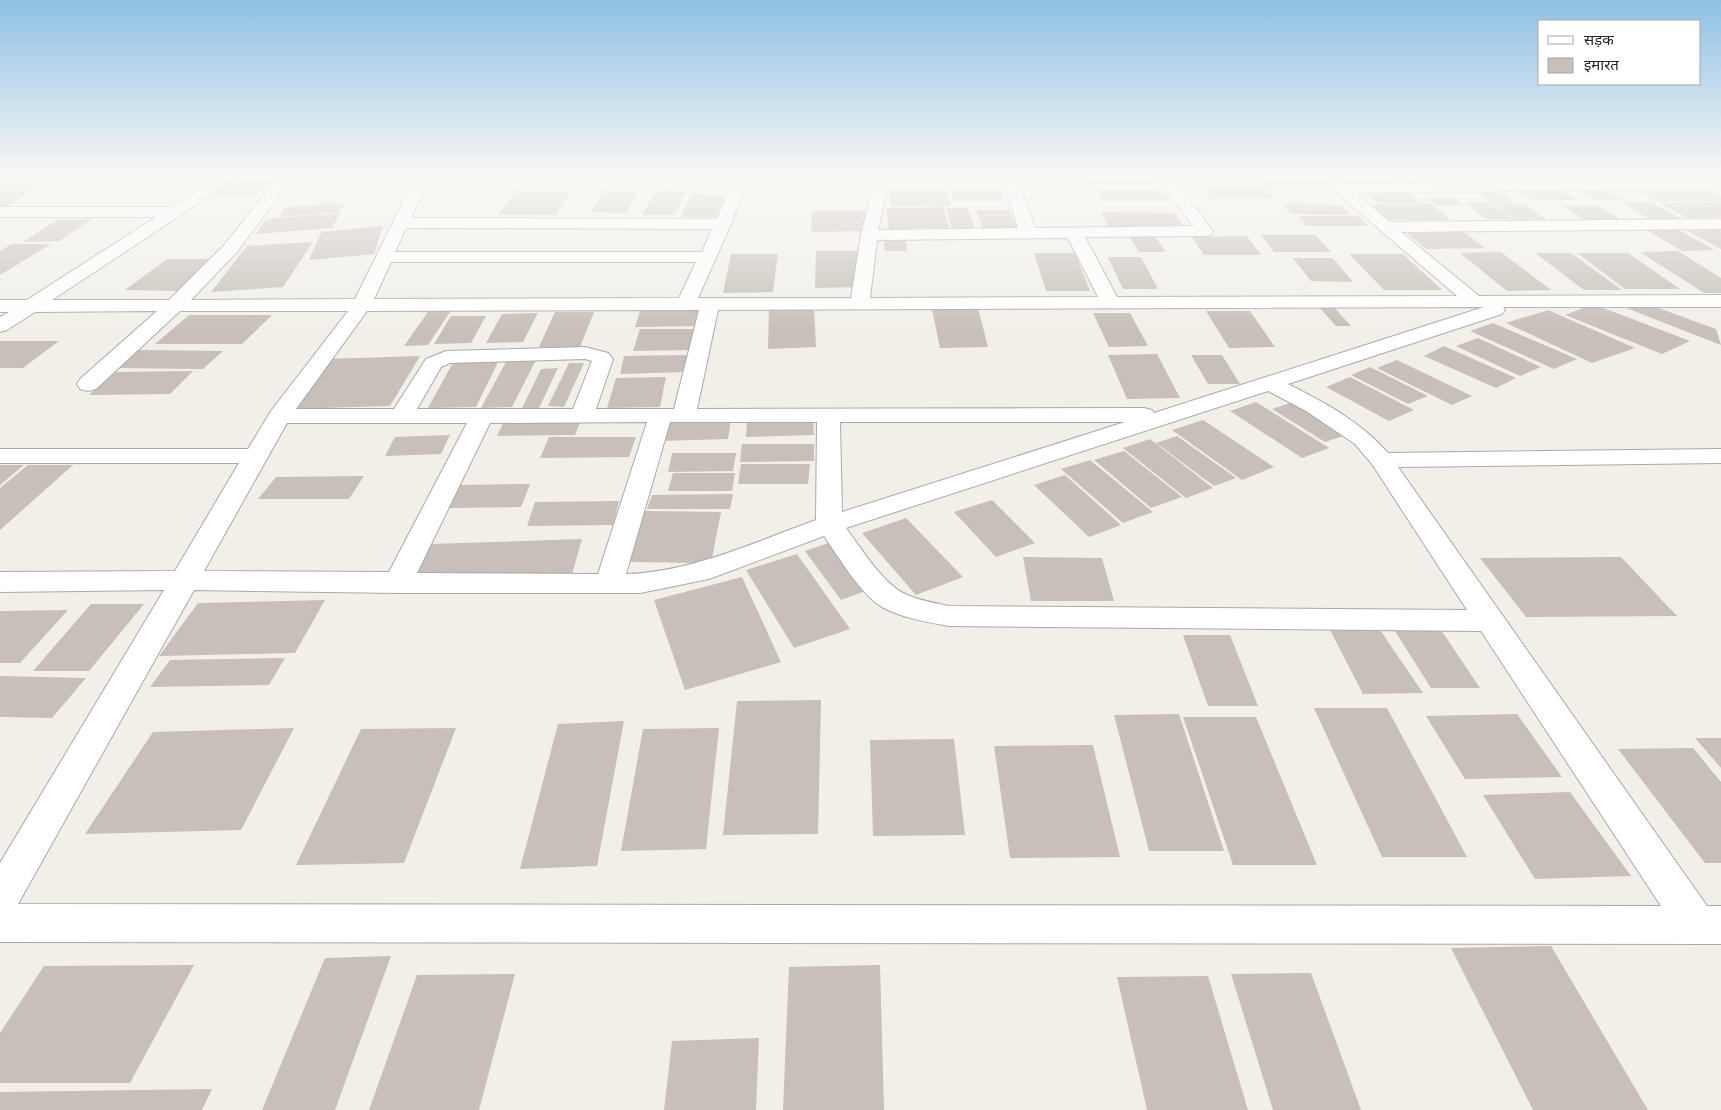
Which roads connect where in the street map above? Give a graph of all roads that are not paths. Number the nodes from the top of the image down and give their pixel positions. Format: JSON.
{"nodes":[{"id":1,"x":148,"y":230,"type":"edge"},
{"id":2,"x":245,"y":230,"type":"edge"},
{"id":3,"x":397,"y":230,"type":"edge"},
{"id":4,"x":720,"y":230,"type":"edge"},
{"id":5,"x":870,"y":230,"type":"edge"},
{"id":6,"x":1027,"y":230,"type":"edge"},
{"id":7,"x":1202,"y":230,"type":"edge"},
{"id":8,"x":1387,"y":230,"type":"edge"},
{"id":9,"x":1028,"y":233,"type":"junction"},
{"id":10,"x":1074,"y":233,"type":"junction"},
{"id":11,"x":869,"y":235,"type":"junction"},
{"id":12,"x":707,"y":257,"type":"junction"},
{"id":13,"x":384,"y":258,"type":"junction"},
{"id":14,"x":1521,"y":301,"type":"junction"},
{"id":15,"x":1721,"y":301,"type":"edge"},
{"id":16,"x":1475,"y":302,"type":"junction"},
{"id":17,"x":1111,"y":303,"type":"junction"},
{"id":18,"x":686,"y":304,"type":"junction"},
{"id":19,"x":710,"y":304,"type":"junction"},
{"id":20,"x":860,"y":304,"type":"junction"},
{"id":21,"x":0,"y":306,"type":"edge"},
{"id":22,"x":30,"y":306,"type":"junction"},
{"id":23,"x":174,"y":306,"type":"junction"},
{"id":24,"x":361,"y":306,"type":"junction"},
{"id":25,"x":0,"y":326,"type":"edge"},
{"id":26,"x":1270,"y":383,"type":"junction"},
{"id":27,"x":88,"y":384,"type":"dead end"},
{"id":28,"x":1170,"y":415,"type":"junction"},
{"id":29,"x":279,"y":416,"type":"junction"},
{"id":30,"x":401,"y":416,"type":"junction"},
{"id":31,"x":482,"y":416,"type":"junction"},
{"id":32,"x":582,"y":416,"type":"junction"},
{"id":33,"x":672,"y":416,"type":"junction"},
{"id":34,"x":828,"y":416,"type":"junction"},
{"id":35,"x":0,"y":456,"type":"edge"},
{"id":36,"x":257,"y":456,"type":"junction"},
{"id":37,"x":1721,"y":456,"type":"edge"},
{"id":38,"x":1381,"y":460,"type":"junction"},
{"id":39,"x":829,"y":524,"type":"junction"},
{"id":40,"x":184,"y":580,"type":"junction"},
{"id":41,"x":0,"y":582,"type":"edge"},
{"id":42,"x":398,"y":583,"type":"junction"},
{"id":43,"x":609,"y":584,"type":"junction"},
{"id":44,"x":1490,"y":621,"type":"junction"},
{"id":45,"x":0,"y":899,"type":"edge"},
{"id":46,"x":0,"y":923,"type":"edge"},
{"id":47,"x":1709,"y":925,"type":"edge"}],
"edges":[{"from":1,"to":22,"type":"street"},
{"from":2,"to":23,"type":"street"},
{"from":3,"to":13,"type":"street"},
{"from":4,"to":12,"type":"street"},
{"from":5,"to":11,"type":"street"},
{"from":6,"to":9,"type":"street"},
{"from":7,"to":10,"type":"street"},
{"from":8,"to":16,"type":"street"},
{"from":9,"to":10,"type":"street"},
{"from":9,"to":11,"type":"street"},
{"from":10,"to":17,"type":"street"},
{"from":11,"to":20,"type":"street"},
{"from":12,"to":13,"type":"street"},
{"from":12,"to":18,"type":"street"},
{"from":13,"to":24,"type":"street"},
{"from":14,"to":15,"type":"street"},
{"from":14,"to":16,"type":"street"},
{"from":14,"to":26,"type":"street"},
{"from":16,"to":17,"type":"street"},
{"from":17,"to":20,"type":"street"},
{"from":18,"to":19,"type":"street"},
{"from":18,"to":24,"type":"street"},
{"from":19,"to":20,"type":"street"},
{"from":19,"to":33,"type":"street"},
{"from":21,"to":22,"type":"street"},
{"from":22,"to":23,"type":"street"},
{"from":22,"to":25,"type":"street"},
{"from":23,"to":24,"type":"street"},
{"from":23,"to":27,"type":"street"},
{"from":24,"to":29,"type":"street"},
{"from":26,"to":28,"type":"street"},
{"from":26,"to":38,"type":"street"},
{"from":28,"to":34,"type":"street"},
{"from":28,"to":39,"type":"street"},
{"from":29,"to":30,"type":"street"},
{"from":29,"to":36,"type":"street"},
{"from":30,"to":31,"type":"street"},
{"from":30,"to":32,"type":"street"},
{"from":31,"to":32,"type":"street"},
{"from":31,"to":42,"type":"street"},
{"from":32,"to":33,"type":"street"},
{"from":33,"to":34,"type":"street"},
{"from":33,"to":43,"type":"street"},
{"from":34,"to":39,"type":"street"},
{"from":35,"to":36,"type":"street"},
{"from":36,"to":40,"type":"street"},
{"from":37,"to":38,"type":"street"},
{"from":38,"to":44,"type":"street"},
{"from":39,"to":43,"type":"street"},
{"from":39,"to":44,"type":"street"},
{"from":40,"to":41,"type":"street"},
{"from":40,"to":42,"type":"street"},
{"from":40,"to":45,"type":"street"},
{"from":42,"to":43,"type":"street"},
{"from":44,"to":47,"type":"street"},
{"from":46,"to":47,"type":"street"}]}
